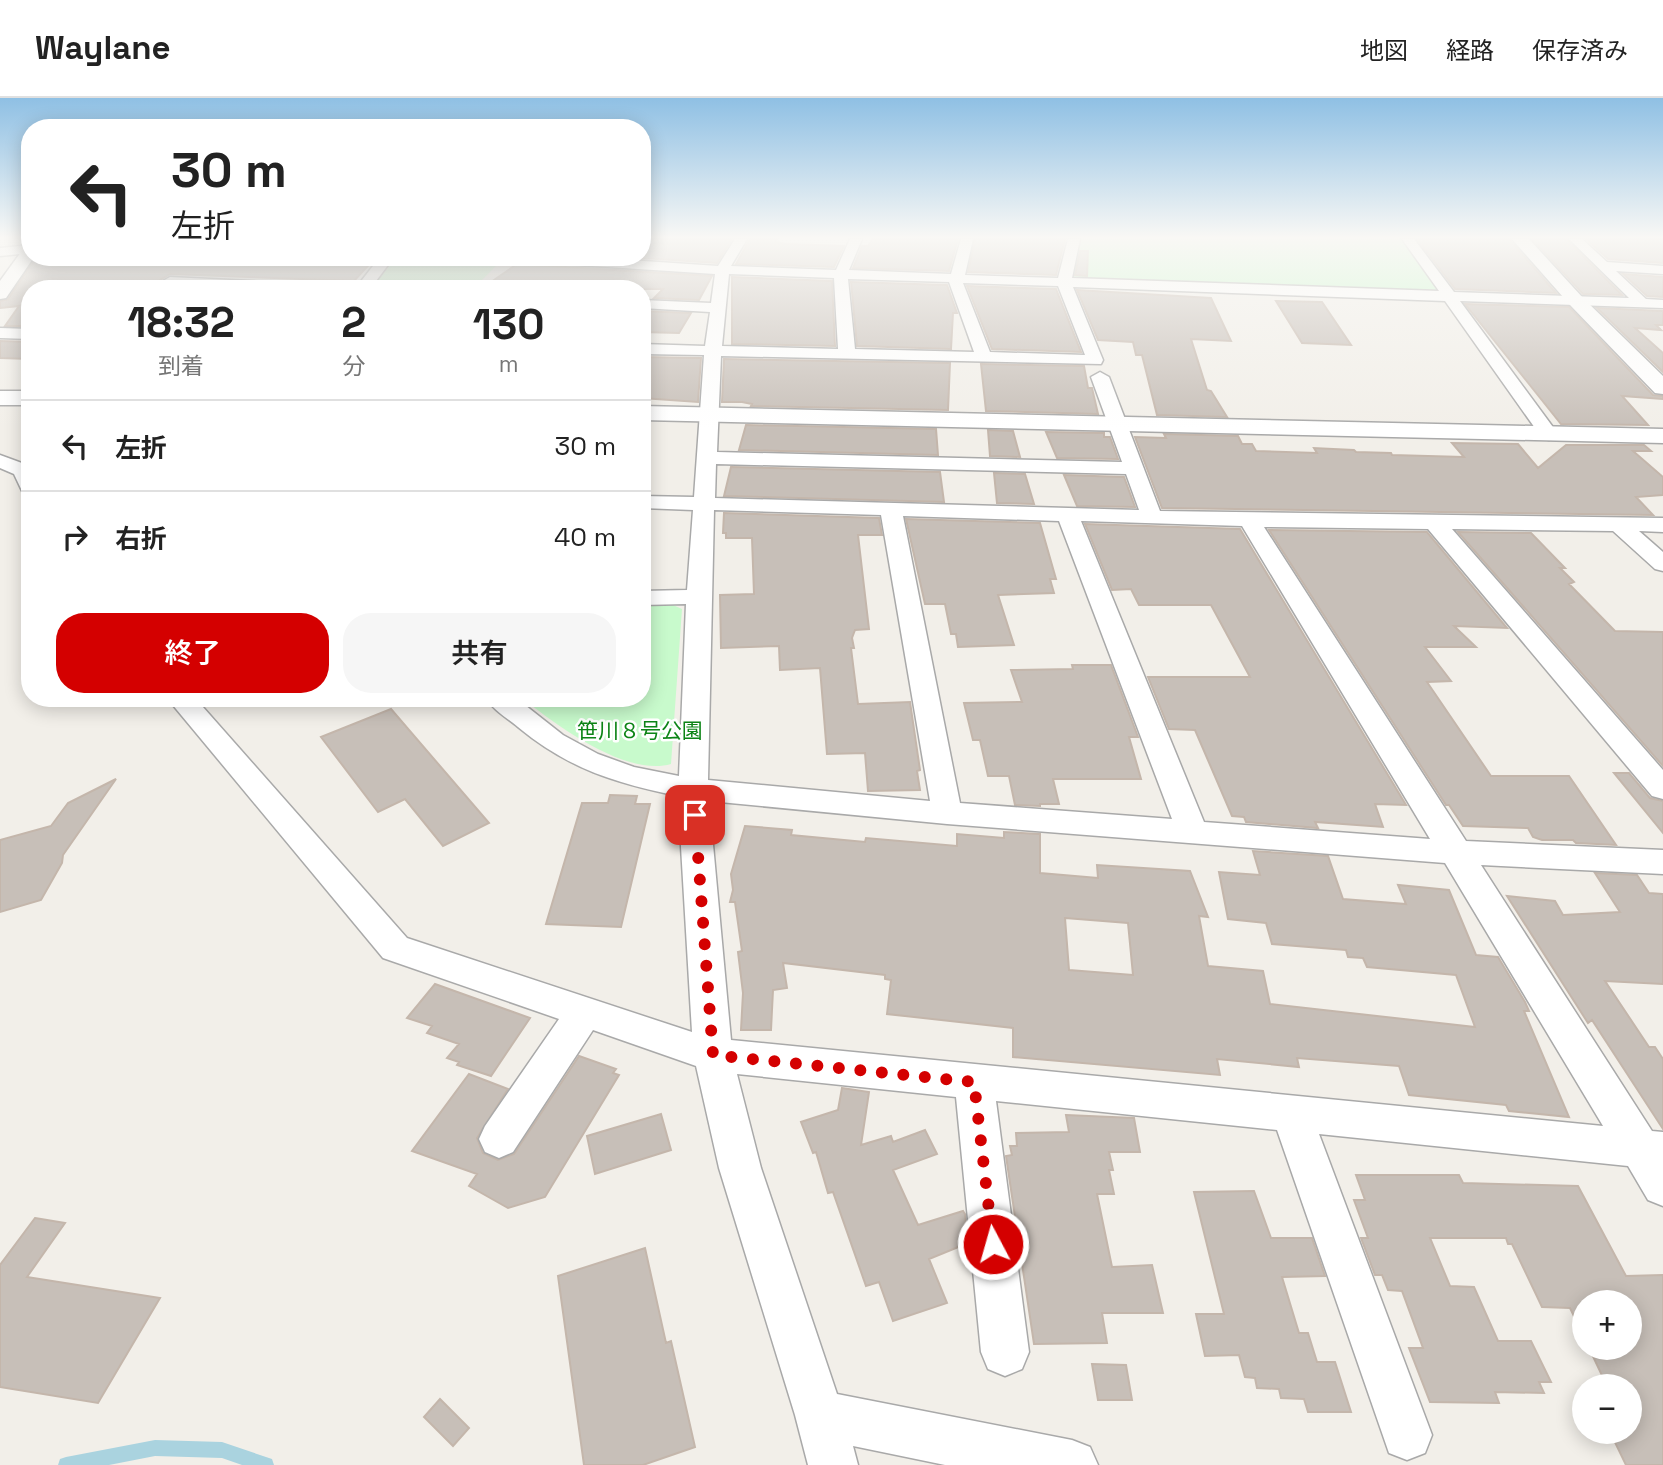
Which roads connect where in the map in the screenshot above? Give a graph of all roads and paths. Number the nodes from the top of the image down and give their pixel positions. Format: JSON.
{"nodes":[{"id":1,"x":718,"y":303,"type":"edge"},
{"id":2,"x":843,"y":303,"type":"edge"},
{"id":3,"x":964,"y":303,"type":"edge"},
{"id":4,"x":1072,"y":303,"type":"edge"},
{"id":5,"x":1455,"y":303,"type":"edge"},
{"id":6,"x":1578,"y":303,"type":"edge"},
{"id":7,"x":1603,"y":303,"type":"edge"},
{"id":8,"x":651,"y":304,"type":"edge"},
{"id":9,"x":1643,"y":304,"type":"joint"},
{"id":10,"x":1663,"y":304,"type":"edge"},
{"id":11,"x":717,"y":308,"type":"junction"},
{"id":12,"x":0,"y":333,"type":"edge"},
{"id":13,"x":21,"y":334,"type":"edge"},
{"id":14,"x":651,"y":349,"type":"edge"},
{"id":15,"x":713,"y":351,"type":"junction"},
{"id":16,"x":847,"y":354,"type":"junction"},
{"id":17,"x":984,"y":357,"type":"junction"},
{"id":18,"x":1100,"y":377,"type":"dead end"},
{"id":19,"x":1663,"y":388,"type":"edge"},
{"id":20,"x":0,"y":398,"type":"edge"},
{"id":21,"x":21,"y":398,"type":"edge"},
{"id":22,"x":651,"y":413,"type":"edge"},
{"id":23,"x":710,"y":414,"type":"junction"},
{"id":24,"x":1115,"y":424,"type":"junction"},
{"id":25,"x":1549,"y":434,"type":"junction"},
{"id":26,"x":1663,"y":436,"type":"edge"},
{"id":27,"x":707,"y":458,"type":"junction"},
{"id":28,"x":0,"y":461,"type":"edge"},
{"id":29,"x":1133,"y":468,"type":"junction"},
{"id":30,"x":21,"y":469,"type":"edge"},
{"id":31,"x":651,"y":502,"type":"edge"},
{"id":32,"x":703,"y":504,"type":"junction"},
{"id":33,"x":891,"y":509,"type":"junction"},
{"id":34,"x":1068,"y":515,"type":"junction"},
{"id":35,"x":1152,"y":517,"type":"junction"},
{"id":36,"x":1249,"y":520,"type":"junction"},
{"id":37,"x":1435,"y":523,"type":"junction"},
{"id":38,"x":1619,"y":525,"type":"junction"},
{"id":39,"x":1663,"y":526,"type":"edge"},
{"id":40,"x":1663,"y":564,"type":"edge"},
{"id":41,"x":698,"y":597,"type":"junction"},
{"id":42,"x":651,"y":598,"type":"edge"},
{"id":43,"x":188,"y":707,"type":"edge"},
{"id":44,"x":510,"y":707,"type":"edge"},
{"id":45,"x":693,"y":789,"type":"junction"},
{"id":46,"x":1663,"y":789,"type":"edge"},
{"id":47,"x":947,"y":813,"type":"junction"},
{"id":48,"x":1192,"y":831,"type":"junction"},
{"id":49,"x":1455,"y":852,"type":"junction"},
{"id":50,"x":1663,"y":862,"type":"edge"},
{"id":51,"x":584,"y":1013,"type":"junction"},
{"id":52,"x":713,"y":1055,"type":"junction"},
{"id":53,"x":974,"y":1082,"type":"junction"},
{"id":54,"x":1292,"y":1115,"type":"junction"},
{"id":55,"x":499,"y":1139,"type":"dead end"},
{"id":56,"x":1652,"y":1151,"type":"edge"},
{"id":57,"x":1663,"y":1186,"type":"edge"},
{"id":58,"x":1006,"y":1352,"type":"dead end"},
{"id":59,"x":820,"y":1415,"type":"junction"},
{"id":60,"x":1407,"y":1435,"type":"dead end"},
{"id":61,"x":1019,"y":1459,"type":"edge"},
{"id":62,"x":833,"y":1465,"type":"edge"},
{"id":63,"x":1072,"y":1465,"type":"edge"}],
"edges":[{"from":1,"to":11,"type":"street"},
{"from":2,"to":16,"type":"street"},
{"from":3,"to":17,"type":"street"},
{"from":4,"to":17,"type":"street"},
{"from":5,"to":25,"type":"street"},
{"from":6,"to":19,"type":"street"},
{"from":7,"to":9,"type":"street"},
{"from":8,"to":11,"type":"street"},
{"from":9,"to":10,"type":"street"},
{"from":11,"to":15,"type":"street"},
{"from":12,"to":13,"type":"street"},
{"from":14,"to":15,"type":"street"},
{"from":15,"to":16,"type":"street"},
{"from":15,"to":23,"type":"street"},
{"from":16,"to":17,"type":"street"},
{"from":18,"to":24,"type":"street"},
{"from":20,"to":21,"type":"street"},
{"from":22,"to":23,"type":"street"},
{"from":23,"to":24,"type":"street"},
{"from":23,"to":27,"type":"street"},
{"from":24,"to":25,"type":"street"},
{"from":24,"to":29,"type":"street"},
{"from":25,"to":26,"type":"street"},
{"from":27,"to":29,"type":"street"},
{"from":27,"to":32,"type":"street"},
{"from":28,"to":30,"type":"street"},
{"from":29,"to":35,"type":"street"},
{"from":31,"to":32,"type":"street"},
{"from":32,"to":33,"type":"street"},
{"from":32,"to":41,"type":"street"},
{"from":33,"to":34,"type":"street"},
{"from":33,"to":47,"type":"street"},
{"from":34,"to":35,"type":"street"},
{"from":34,"to":48,"type":"street"},
{"from":35,"to":36,"type":"street"},
{"from":36,"to":37,"type":"street"},
{"from":36,"to":49,"type":"street"},
{"from":37,"to":38,"type":"street"},
{"from":37,"to":46,"type":"street"},
{"from":38,"to":39,"type":"street"},
{"from":38,"to":40,"type":"street"},
{"from":41,"to":42,"type":"street"},
{"from":41,"to":45,"type":"street"},
{"from":43,"to":51,"type":"street"},
{"from":44,"to":45,"type":"street"},
{"from":45,"to":47,"type":"street"},
{"from":45,"to":52,"type":"street"},
{"from":47,"to":48,"type":"street"},
{"from":48,"to":49,"type":"street"},
{"from":49,"to":50,"type":"street"},
{"from":49,"to":56,"type":"street"},
{"from":51,"to":52,"type":"street"},
{"from":51,"to":55,"type":"street"},
{"from":52,"to":53,"type":"street"},
{"from":52,"to":59,"type":"street"},
{"from":53,"to":54,"type":"street"},
{"from":53,"to":58,"type":"street"},
{"from":54,"to":56,"type":"street"},
{"from":54,"to":60,"type":"street"},
{"from":56,"to":57,"type":"street"},
{"from":59,"to":61,"type":"street"},
{"from":59,"to":62,"type":"street"},
{"from":61,"to":63,"type":"street"}]}
